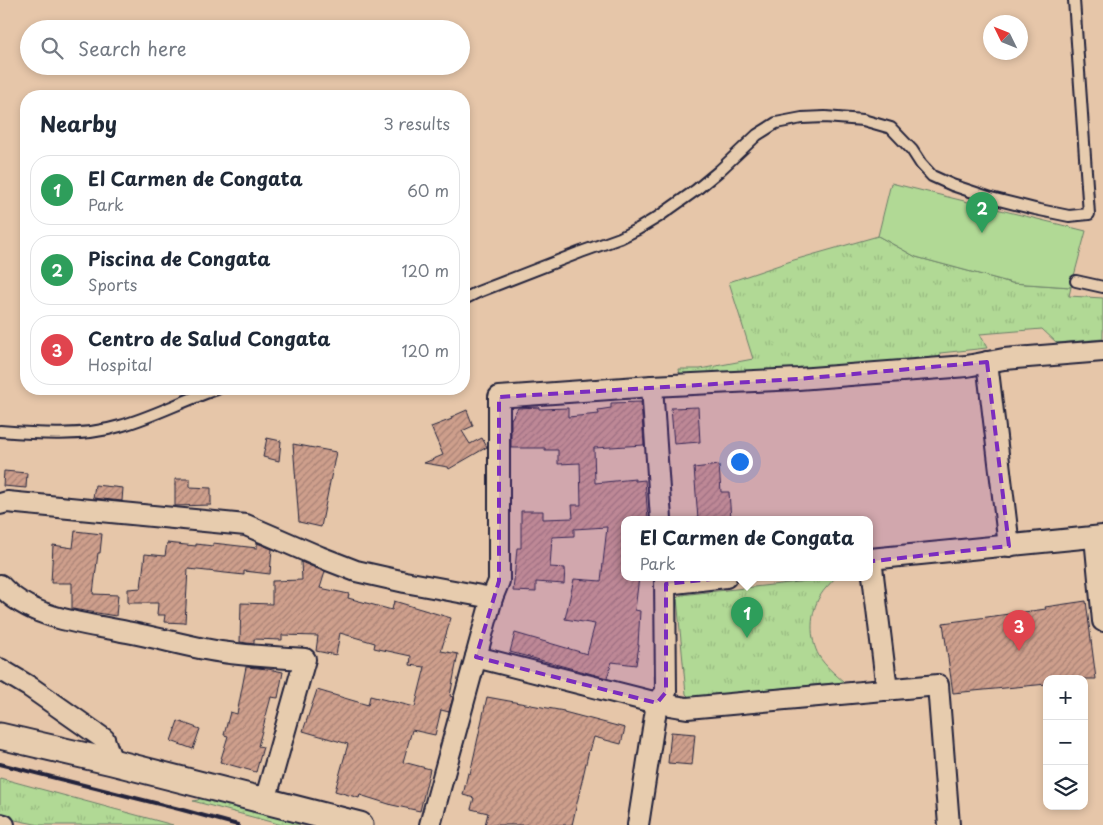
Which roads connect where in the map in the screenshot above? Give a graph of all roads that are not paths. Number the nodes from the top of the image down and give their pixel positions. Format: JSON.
{"nodes":[{"id":1,"x":1074,"y":0,"type":"edge"},
{"id":2,"x":1076,"y":281,"type":"dead end"},
{"id":3,"x":1103,"y":286,"type":"edge"},
{"id":4,"x":470,"y":297,"type":"edge"},
{"id":5,"x":1103,"y":351,"type":"edge"},
{"id":6,"x":987,"y":362,"type":"junction"},
{"id":7,"x":652,"y":386,"type":"junction"},
{"id":8,"x":202,"y":395,"type":"edge"},
{"id":9,"x":0,"y":431,"type":"edge"},
{"id":10,"x":0,"y":504,"type":"edge"},
{"id":11,"x":661,"y":516,"type":"edge"},
{"id":12,"x":1099,"y":537,"type":"edge"},
{"id":13,"x":1009,"y":546,"type":"junction"},
{"id":14,"x":873,"y":559,"type":"edge"},
{"id":15,"x":665,"y":581,"type":"edge"},
{"id":16,"x":873,"y":581,"type":"edge"},
{"id":17,"x":0,"y":586,"type":"edge"},
{"id":18,"x":492,"y":598,"type":"junction"},
{"id":19,"x":1103,"y":621,"type":"edge"},
{"id":20,"x":476,"y":657,"type":"junction"},
{"id":21,"x":0,"y":669,"type":"edge"},
{"id":22,"x":887,"y":690,"type":"junction"},
{"id":23,"x":658,"y":703,"type":"junction"},
{"id":24,"x":0,"y":736,"type":"edge"},
{"id":25,"x":112,"y":762,"type":"junction"},
{"id":26,"x":265,"y":801,"type":"junction"},
{"id":27,"x":0,"y":824,"type":"edge"},
{"id":28,"x":4,"y":825,"type":"edge"},
{"id":29,"x":360,"y":825,"type":"edge"},
{"id":30,"x":430,"y":825,"type":"edge"},
{"id":31,"x":638,"y":825,"type":"edge"},
{"id":32,"x":949,"y":825,"type":"edge"}],
"edges":[{"from":1,"to":4,"type":"lane"},
{"from":2,"to":3,"type":"lane"},
{"from":5,"to":6,"type":"street"},
{"from":6,"to":7,"type":"street"},
{"from":6,"to":13,"type":"street"},
{"from":7,"to":11,"type":"street"},
{"from":7,"to":18,"type":"street"},
{"from":8,"to":9,"type":"lane"},
{"from":10,"to":18,"type":"street"},
{"from":12,"to":13,"type":"street"},
{"from":12,"to":19,"type":"street"},
{"from":13,"to":14,"type":"street"},
{"from":15,"to":23,"type":"street"},
{"from":16,"to":22,"type":"street"},
{"from":17,"to":26,"type":"street"},
{"from":18,"to":20,"type":"street"},
{"from":20,"to":23,"type":"street"},
{"from":20,"to":30,"type":"street"},
{"from":21,"to":25,"type":"street"},
{"from":22,"to":23,"type":"street"},
{"from":22,"to":32,"type":"street"},
{"from":23,"to":31,"type":"street"},
{"from":24,"to":25,"type":"street"},
{"from":25,"to":26,"type":"street"},
{"from":26,"to":29,"type":"street"},
{"from":27,"to":28,"type":"street"}]}
